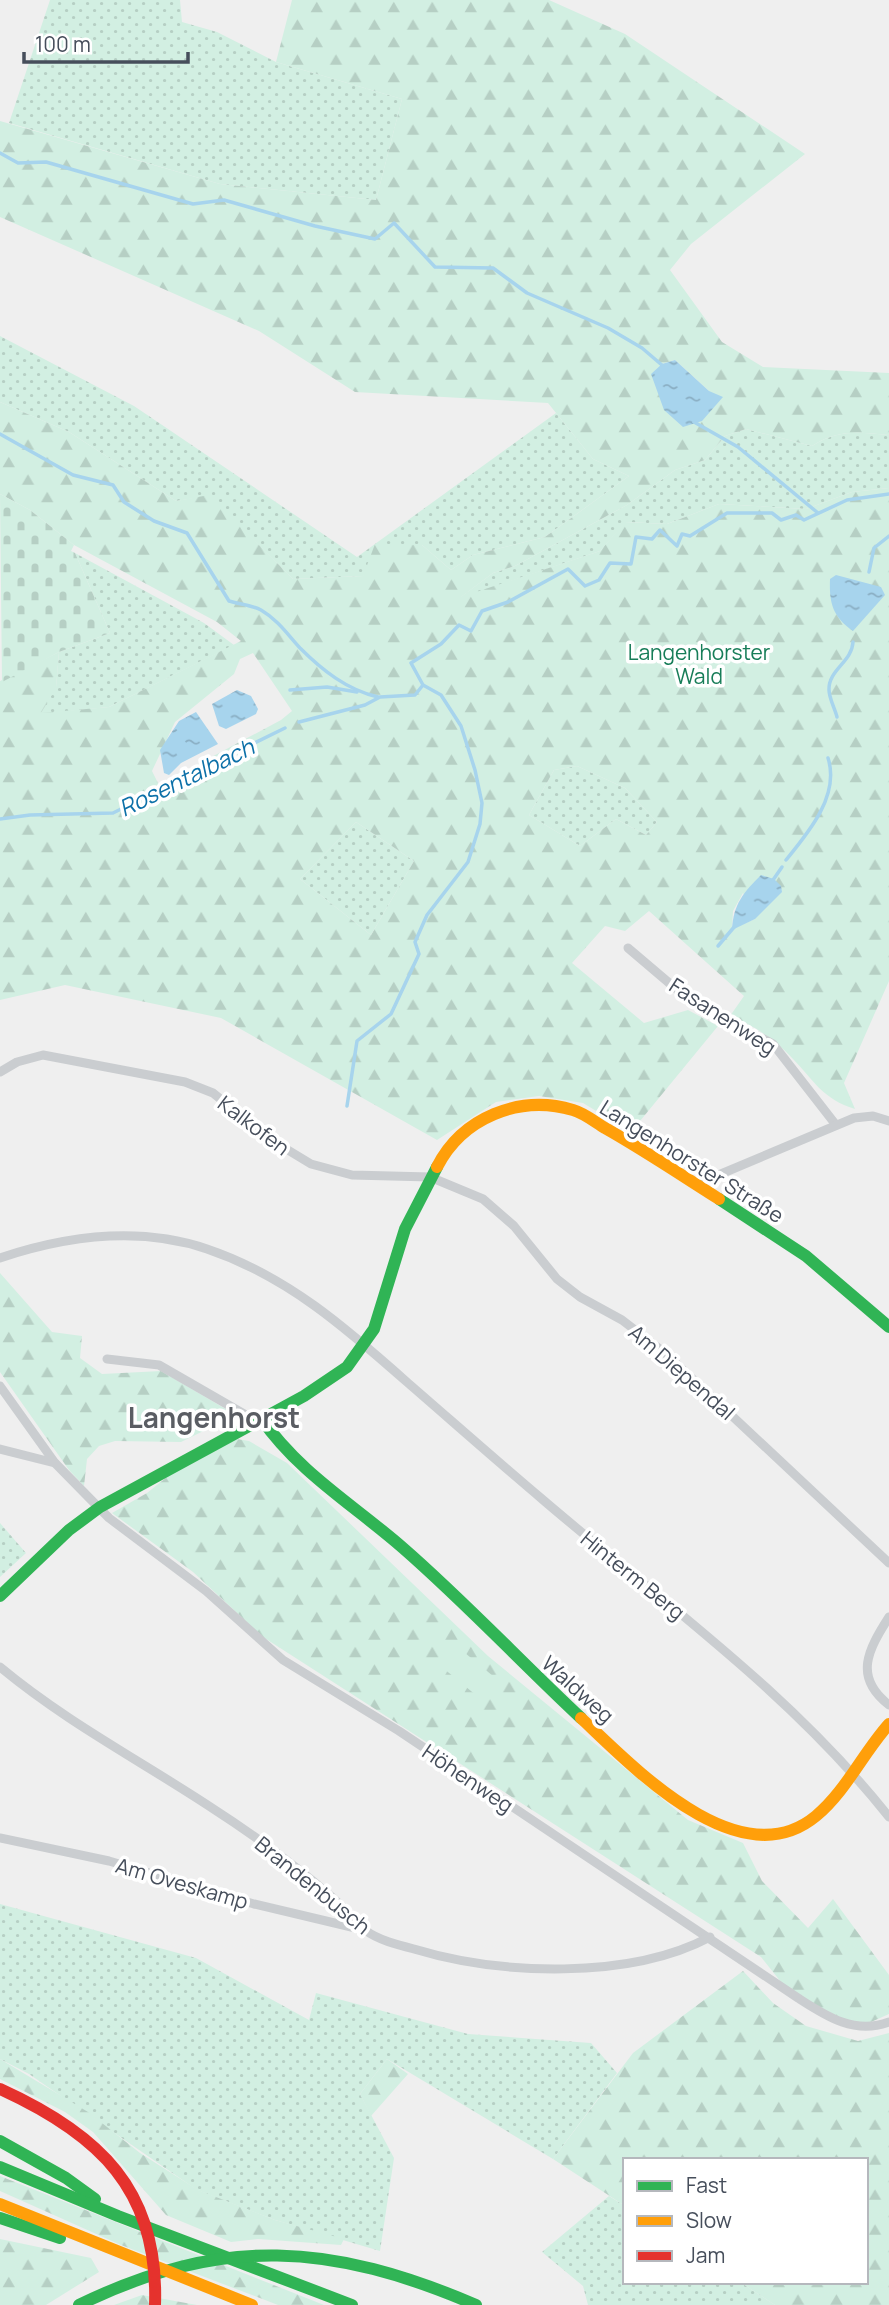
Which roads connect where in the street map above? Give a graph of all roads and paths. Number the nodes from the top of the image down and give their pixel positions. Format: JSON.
{"nodes":[{"id":1,"x":628,"y":948,"type":"dead end"},
{"id":2,"x":0,"y":1072,"type":"edge"},
{"id":3,"x":889,"y":1121,"type":"edge"},
{"id":4,"x":836,"y":1125,"type":"junction"},
{"id":5,"x":430,"y":1177,"type":"junction"},
{"id":6,"x":696,"y":1184,"type":"junction"},
{"id":7,"x":0,"y":1258,"type":"edge"},
{"id":8,"x":889,"y":1327,"type":"edge"},
{"id":9,"x":365,"y":1345,"type":"junction"},
{"id":10,"x":107,"y":1359,"type":"dead end"},
{"id":11,"x":0,"y":1386,"type":"edge"},
{"id":12,"x":256,"y":1421,"type":"junction"},
{"id":13,"x":0,"y":1449,"type":"edge"},
{"id":14,"x":55,"y":1463,"type":"junction"},
{"id":15,"x":100,"y":1507,"type":"junction"},
{"id":16,"x":889,"y":1563,"type":"edge"},
{"id":17,"x":0,"y":1596,"type":"edge"},
{"id":18,"x":889,"y":1617,"type":"edge"},
{"id":19,"x":0,"y":1667,"type":"edge"},
{"id":20,"x":889,"y":1705,"type":"edge"},
{"id":21,"x":889,"y":1724,"type":"edge"},
{"id":22,"x":853,"y":1771,"type":"junction"},
{"id":23,"x":889,"y":1817,"type":"edge"},
{"id":24,"x":0,"y":1838,"type":"edge"},
{"id":25,"x":364,"y":1930,"type":"junction"},
{"id":26,"x":710,"y":1937,"type":"junction"},
{"id":27,"x":889,"y":2022,"type":"edge"},
{"id":28,"x":0,"y":2088,"type":"edge"},
{"id":29,"x":0,"y":2141,"type":"edge"},
{"id":30,"x":0,"y":2167,"type":"edge"},
{"id":31,"x":0,"y":2204,"type":"edge"},
{"id":32,"x":118,"y":2216,"type":"junction"},
{"id":33,"x":0,"y":2218,"type":"edge"},
{"id":34,"x":105,"y":2247,"type":"junction"},
{"id":35,"x":84,"y":2302,"type":"edge"},
{"id":36,"x":155,"y":2305,"type":"edge"},
{"id":37,"x":253,"y":2305,"type":"edge"},
{"id":38,"x":352,"y":2305,"type":"edge"},
{"id":39,"x":476,"y":2305,"type":"edge"}],
"edges":[{"from":1,"to":4,"type":"street","name":"Fasanenweg"},
{"from":2,"to":5,"type":"street","name":"Kalkofen"},
{"from":3,"to":4,"type":"street"},
{"from":4,"to":6,"type":"street"},
{"from":5,"to":6,"type":"main road","name":"Langenhorster Straße"},
{"from":5,"to":9,"type":"main road","name":"Langenhorster Straße"},
{"from":5,"to":16,"type":"street","name":"Am Diependal"},
{"from":6,"to":8,"type":"main road","name":"Langenhorster Straße"},
{"from":7,"to":9,"type":"street","name":"Hinterm Berg"},
{"from":9,"to":12,"type":"main road","name":"Langenhorster Straße"},
{"from":9,"to":22,"type":"street","name":"Hinterm Berg"},
{"from":10,"to":12,"type":"street"},
{"from":11,"to":14,"type":"street","name":"Höhenweg"},
{"from":12,"to":15,"type":"main road","name":"Langenhorster Straße"},
{"from":12,"to":22,"type":"main road","name":"Waldweg"},
{"from":13,"to":14,"type":"street"},
{"from":14,"to":15,"type":"street","name":"Höhenweg"},
{"from":15,"to":17,"type":"main road","name":"Langenhorster Straße"},
{"from":15,"to":26,"type":"street","name":"Höhenweg"},
{"from":18,"to":20,"type":"street"},
{"from":19,"to":25,"type":"street","name":"Brandenbusch"},
{"from":21,"to":22,"type":"main road","name":"Waldweg"},
{"from":22,"to":23,"type":"street","name":"Hinterm Berg"},
{"from":24,"to":25,"type":"street","name":"Am Oveskamp"},
{"from":25,"to":26,"type":"street","name":"Brandenbusch"},
{"from":26,"to":27,"type":"street","name":"Höhenweg"},
{"from":28,"to":36,"type":"main road"},
{"from":29,"to":32,"type":"main road"},
{"from":30,"to":32,"type":"main road"},
{"from":31,"to":34,"type":"main road"},
{"from":32,"to":38,"type":"main road"},
{"from":33,"to":34,"type":"main road"},
{"from":34,"to":37,"type":"main road"},
{"from":35,"to":39,"type":"main road"}]}
